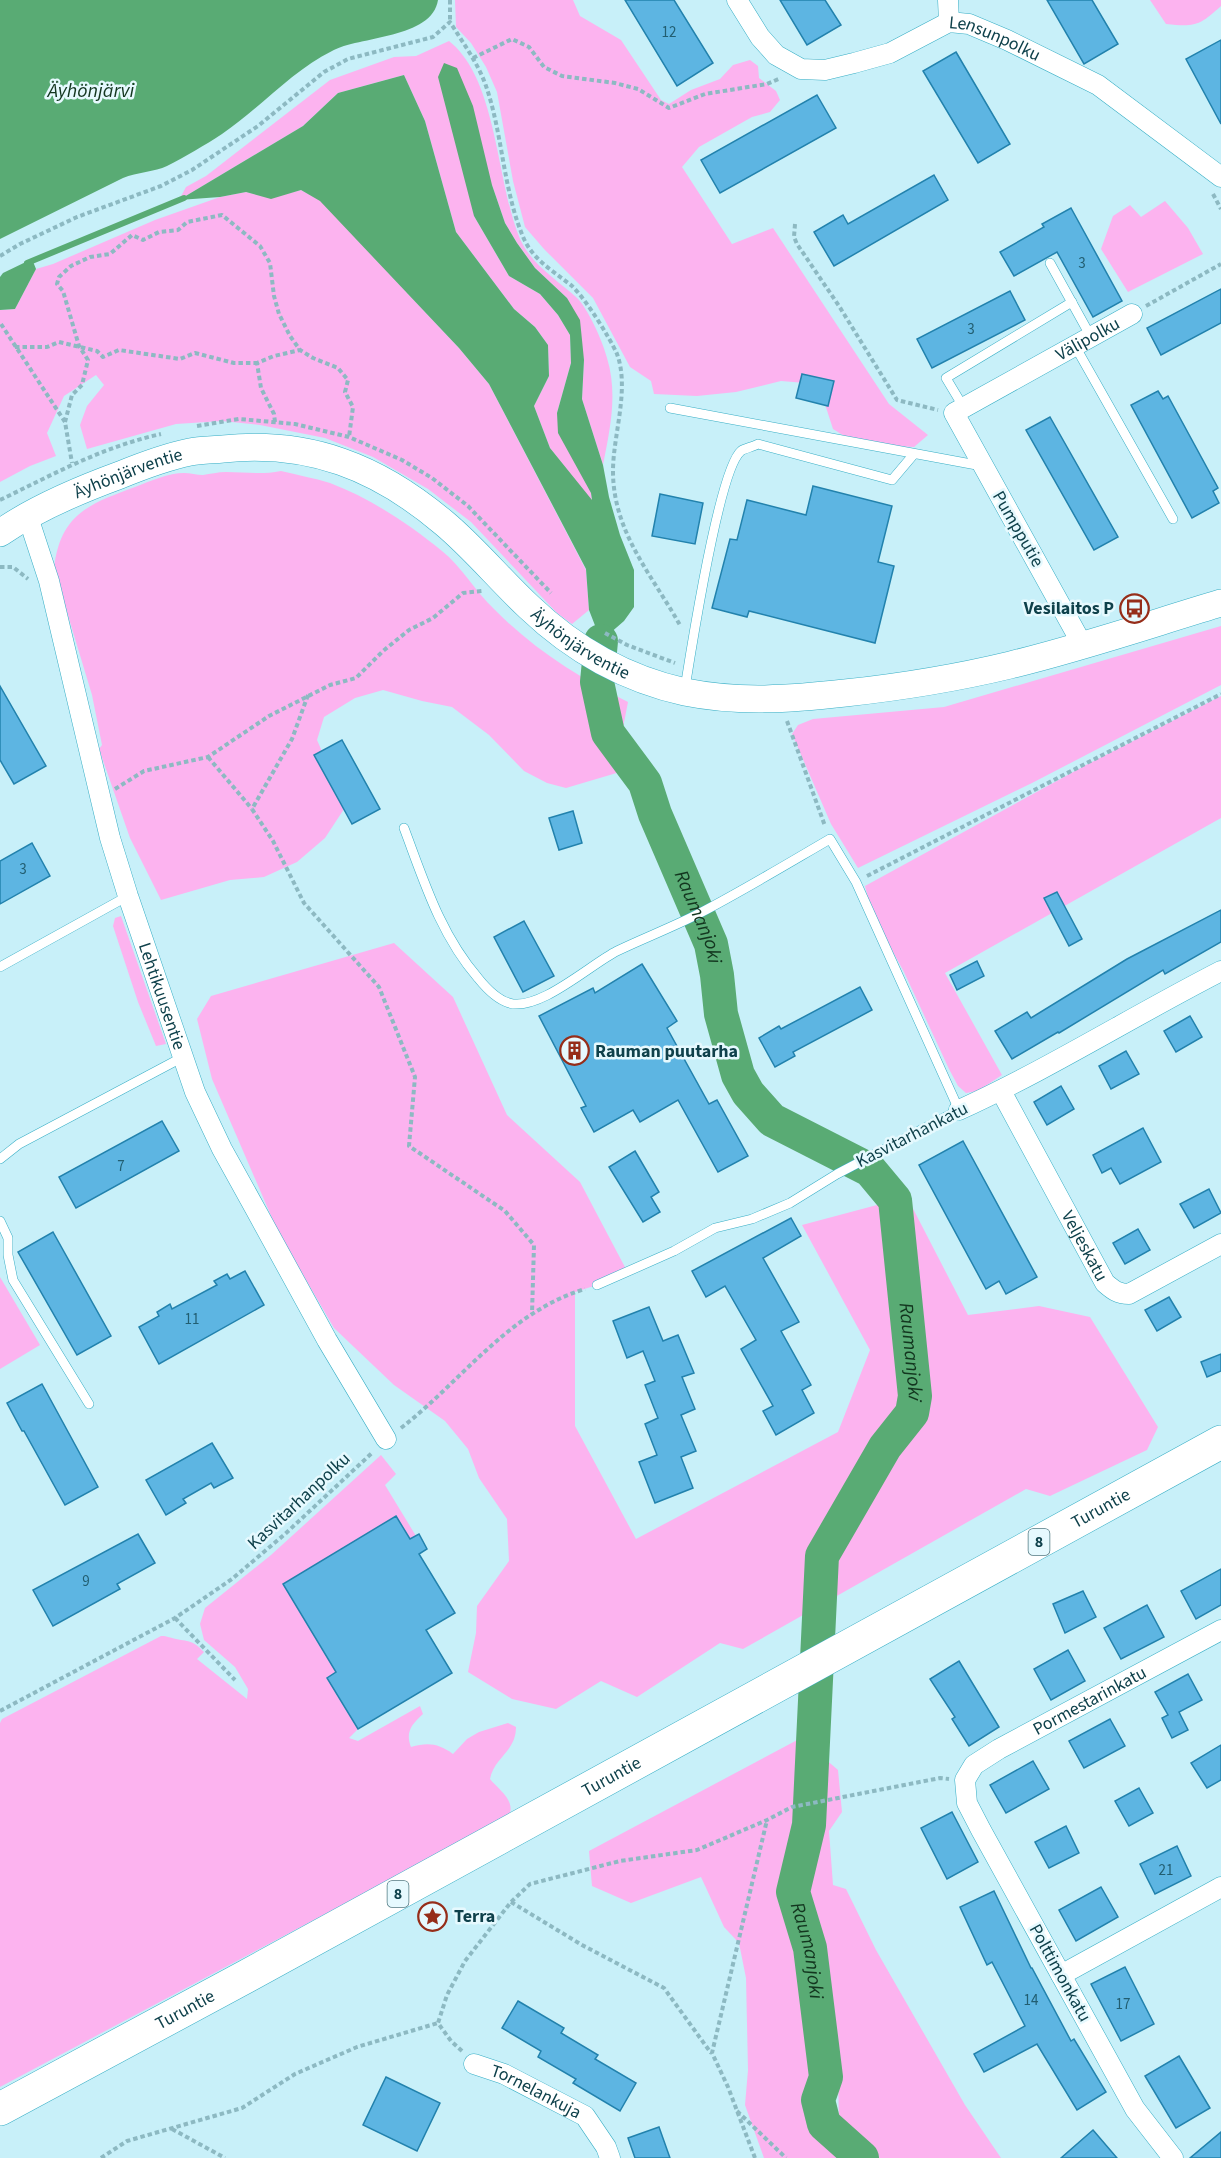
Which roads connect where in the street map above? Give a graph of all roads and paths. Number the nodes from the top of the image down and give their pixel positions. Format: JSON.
{"nodes":[{"id":1,"x":450,"y":0,"type":"edge"},
{"id":2,"x":737,"y":0,"type":"edge"},
{"id":3,"x":948,"y":0,"type":"edge"},
{"id":4,"x":450,"y":22,"type":"junction"},
{"id":5,"x":950,"y":22,"type":"junction"},
{"id":6,"x":473,"y":58,"type":"junction"},
{"id":7,"x":801,"y":69,"type":"junction"},
{"id":8,"x":1221,"y":177,"type":"edge"},
{"id":9,"x":795,"y":224,"type":"dead end"},
{"id":10,"x":0,"y":256,"type":"edge"},
{"id":11,"x":1050,"y":263,"type":"dead end"},
{"id":12,"x":1221,"y":264,"type":"edge"},
{"id":13,"x":1072,"y":302,"type":"junction"},
{"id":14,"x":1132,"y":314,"type":"joint"},
{"id":15,"x":1,"y":324,"type":"edge"},
{"id":16,"x":1083,"y":341,"type":"junction"},
{"id":17,"x":78,"y":346,"type":"junction"},
{"id":18,"x":15,"y":347,"type":"junction"},
{"id":19,"x":300,"y":350,"type":"junction"},
{"id":20,"x":257,"y":363,"type":"junction"},
{"id":21,"x":670,"y":408,"type":"dead end"},
{"id":22,"x":959,"y":411,"type":"junction"},
{"id":23,"x":65,"y":422,"type":"junction"},
{"id":24,"x":275,"y":422,"type":"junction"},
{"id":25,"x":186,"y":428,"type":"dead end"},
{"id":26,"x":165,"y":433,"type":"dead end"},
{"id":27,"x":349,"y":437,"type":"junction"},
{"id":28,"x":914,"y":454,"type":"junction"},
{"id":29,"x":72,"y":463,"type":"junction"},
{"id":30,"x":982,"y":465,"type":"junction"},
{"id":31,"x":0,"y":500,"type":"edge"},
{"id":32,"x":28,"y":517,"type":"junction"},
{"id":33,"x":1173,"y":519,"type":"dead end"},
{"id":34,"x":0,"y":533,"type":"edge"},
{"id":35,"x":510,"y":588,"type":"junction"},
{"id":36,"x":555,"y":598,"type":"dead end"},
{"id":37,"x":1221,"y":603,"type":"edge"},
{"id":38,"x":587,"y":638,"type":"junction"},
{"id":39,"x":1082,"y":644,"type":"junction"},
{"id":40,"x":691,"y":645,"type":"junction"},
{"id":41,"x":686,"y":680,"type":"junction"},
{"id":42,"x":1221,"y":694,"type":"edge"},
{"id":43,"x":308,"y":695,"type":"junction"},
{"id":44,"x":781,"y":700,"type":"junction"},
{"id":45,"x":208,"y":757,"type":"junction"},
{"id":46,"x":101,"y":798,"type":"junction"},
{"id":47,"x":252,"y":809,"type":"junction"},
{"id":48,"x":404,"y":828,"type":"dead end"},
{"id":49,"x":830,"y":838,"type":"junction"},
{"id":50,"x":856,"y":882,"type":"junction"},
{"id":51,"x":128,"y":896,"type":"junction"},
{"id":52,"x":0,"y":967,"type":"edge"},
{"id":53,"x":1221,"y":971,"type":"edge"},
{"id":54,"x":183,"y":1056,"type":"junction"},
{"id":55,"x":1001,"y":1091,"type":"junction"},
{"id":56,"x":959,"y":1110,"type":"junction"},
{"id":57,"x":0,"y":1159,"type":"edge"},
{"id":58,"x":0,"y":1221,"type":"edge"},
{"id":59,"x":1221,"y":1244,"type":"edge"},
{"id":60,"x":597,"y":1285,"type":"joint"},
{"id":61,"x":532,"y":1314,"type":"junction"},
{"id":62,"x":89,"y":1404,"type":"dead end"},
{"id":63,"x":386,"y":1440,"type":"junction"},
{"id":64,"x":1221,"y":1442,"type":"edge"},
{"id":65,"x":175,"y":1618,"type":"junction"},
{"id":66,"x":1221,"y":1630,"type":"edge"},
{"id":67,"x":235,"y":1680,"type":"dead end"},
{"id":68,"x":0,"y":1712,"type":"edge"},
{"id":69,"x":964,"y":1780,"type":"junction"},
{"id":70,"x":767,"y":1820,"type":"junction"},
{"id":71,"x":1221,"y":1887,"type":"edge"},
{"id":72,"x":511,"y":1902,"type":"junction"},
{"id":73,"x":1061,"y":1975,"type":"junction"},
{"id":74,"x":438,"y":2023,"type":"junction"},
{"id":75,"x":712,"y":2054,"type":"junction"},
{"id":76,"x":474,"y":2064,"type":"joint"},
{"id":77,"x":0,"y":2109,"type":"edge"},
{"id":78,"x":736,"y":2110,"type":"junction"},
{"id":79,"x":172,"y":2129,"type":"junction"},
{"id":80,"x":101,"y":2158,"type":"edge"},
{"id":81,"x":225,"y":2158,"type":"edge"},
{"id":82,"x":610,"y":2158,"type":"edge"},
{"id":83,"x":754,"y":2158,"type":"edge"},
{"id":84,"x":786,"y":2158,"type":"edge"},
{"id":85,"x":1173,"y":2158,"type":"edge"}],
"edges":[{"from":1,"to":4,"type":"path"},
{"from":2,"to":7,"type":"street"},
{"from":3,"to":5,"type":"street"},
{"from":4,"to":6,"type":"path"},
{"from":4,"to":10,"type":"path"},
{"from":5,"to":7,"type":"street","name":"Lensunpolku"},
{"from":5,"to":8,"type":"street","name":"Lensunpolku"},
{"from":6,"to":7,"type":"path"},
{"from":6,"to":40,"type":"path"},
{"from":9,"to":22,"type":"path"},
{"from":11,"to":13,"type":"lane"},
{"from":12,"to":14,"type":"path","name":"Välipolku"},
{"from":13,"to":16,"type":"lane"},
{"from":13,"to":22,"type":"lane"},
{"from":14,"to":16,"type":"street","name":"Välipolku"},
{"from":15,"to":18,"type":"path"},
{"from":16,"to":22,"type":"street","name":"Välipolku"},
{"from":16,"to":33,"type":"lane"},
{"from":17,"to":18,"type":"path"},
{"from":17,"to":19,"type":"path"},
{"from":17,"to":20,"type":"path"},
{"from":17,"to":23,"type":"path"},
{"from":18,"to":23,"type":"path"},
{"from":19,"to":20,"type":"path"},
{"from":19,"to":27,"type":"path"},
{"from":20,"to":24,"type":"path"},
{"from":21,"to":28,"type":"lane"},
{"from":22,"to":30,"type":"street","name":"Pumpputie"},
{"from":23,"to":29,"type":"path"},
{"from":24,"to":25,"type":"path"},
{"from":24,"to":27,"type":"path"},
{"from":26,"to":29,"type":"path"},
{"from":27,"to":36,"type":"path"},
{"from":28,"to":30,"type":"lane"},
{"from":28,"to":40,"type":"lane"},
{"from":29,"to":31,"type":"path"},
{"from":30,"to":39,"type":"street","name":"Pumpputie"},
{"from":32,"to":34,"type":"main road","name":"Äyhönjärventie"},
{"from":32,"to":35,"type":"main road","name":"Äyhönjärventie"},
{"from":32,"to":46,"type":"street","name":"Lehtikuusentie"},
{"from":35,"to":38,"type":"main road","name":"Äyhönjärventie"},
{"from":35,"to":43,"type":"path"},
{"from":37,"to":39,"type":"main road","name":"Äyhönjärventie"},
{"from":38,"to":41,"type":"path"},
{"from":38,"to":41,"type":"main road","name":"Äyhönjärventie"},
{"from":39,"to":44,"type":"main road","name":"Äyhönjärventie"},
{"from":40,"to":41,"type":"lane"},
{"from":41,"to":44,"type":"main road","name":"Äyhönjärventie"},
{"from":42,"to":50,"type":"path"},
{"from":43,"to":45,"type":"path"},
{"from":43,"to":47,"type":"path"},
{"from":44,"to":49,"type":"path"},
{"from":45,"to":46,"type":"path"},
{"from":45,"to":47,"type":"path"},
{"from":46,"to":51,"type":"street","name":"Lehtikuusentie"},
{"from":47,"to":61,"type":"path"},
{"from":48,"to":49,"type":"lane"},
{"from":49,"to":50,"type":"lane"},
{"from":50,"to":56,"type":"lane"},
{"from":51,"to":52,"type":"lane"},
{"from":51,"to":54,"type":"street","name":"Lehtikuusentie"},
{"from":53,"to":55,"type":"street","name":"Kasvitarhankatu"},
{"from":54,"to":57,"type":"lane"},
{"from":54,"to":63,"type":"street","name":"Lehtikuusentie"},
{"from":55,"to":56,"type":"street","name":"Kasvitarhankatu"},
{"from":55,"to":59,"type":"street","name":"Veljeskatu"},
{"from":56,"to":60,"type":"lane","name":"Kasvitarhankatu"},
{"from":58,"to":62,"type":"lane"},
{"from":60,"to":61,"type":"path","name":"Kasvitarhanpolku"},
{"from":61,"to":63,"type":"path","name":"Kasvitarhanpolku"},
{"from":63,"to":65,"type":"path","name":"Kasvitarhanpolku"},
{"from":64,"to":77,"type":"highway","name":"Turuntie","number":"8"},
{"from":65,"to":67,"type":"path"},
{"from":65,"to":68,"type":"path","name":"Kasvitarhanpolku"},
{"from":66,"to":69,"type":"street","name":"Pormestarinkatu"},
{"from":69,"to":70,"type":"path"},
{"from":69,"to":73,"type":"street","name":"Polttimonkatu"},
{"from":70,"to":72,"type":"path"},
{"from":70,"to":75,"type":"path"},
{"from":71,"to":73,"type":"street"},
{"from":72,"to":74,"type":"path"},
{"from":72,"to":75,"type":"path"},
{"from":73,"to":85,"type":"street","name":"Polttimonkatu"},
{"from":74,"to":76,"type":"path"},
{"from":74,"to":79,"type":"path"},
{"from":75,"to":78,"type":"path"},
{"from":76,"to":82,"type":"street","name":"Tornelankuja"},
{"from":78,"to":83,"type":"path"},
{"from":78,"to":84,"type":"path"},
{"from":79,"to":80,"type":"path"},
{"from":79,"to":81,"type":"path"}]}
